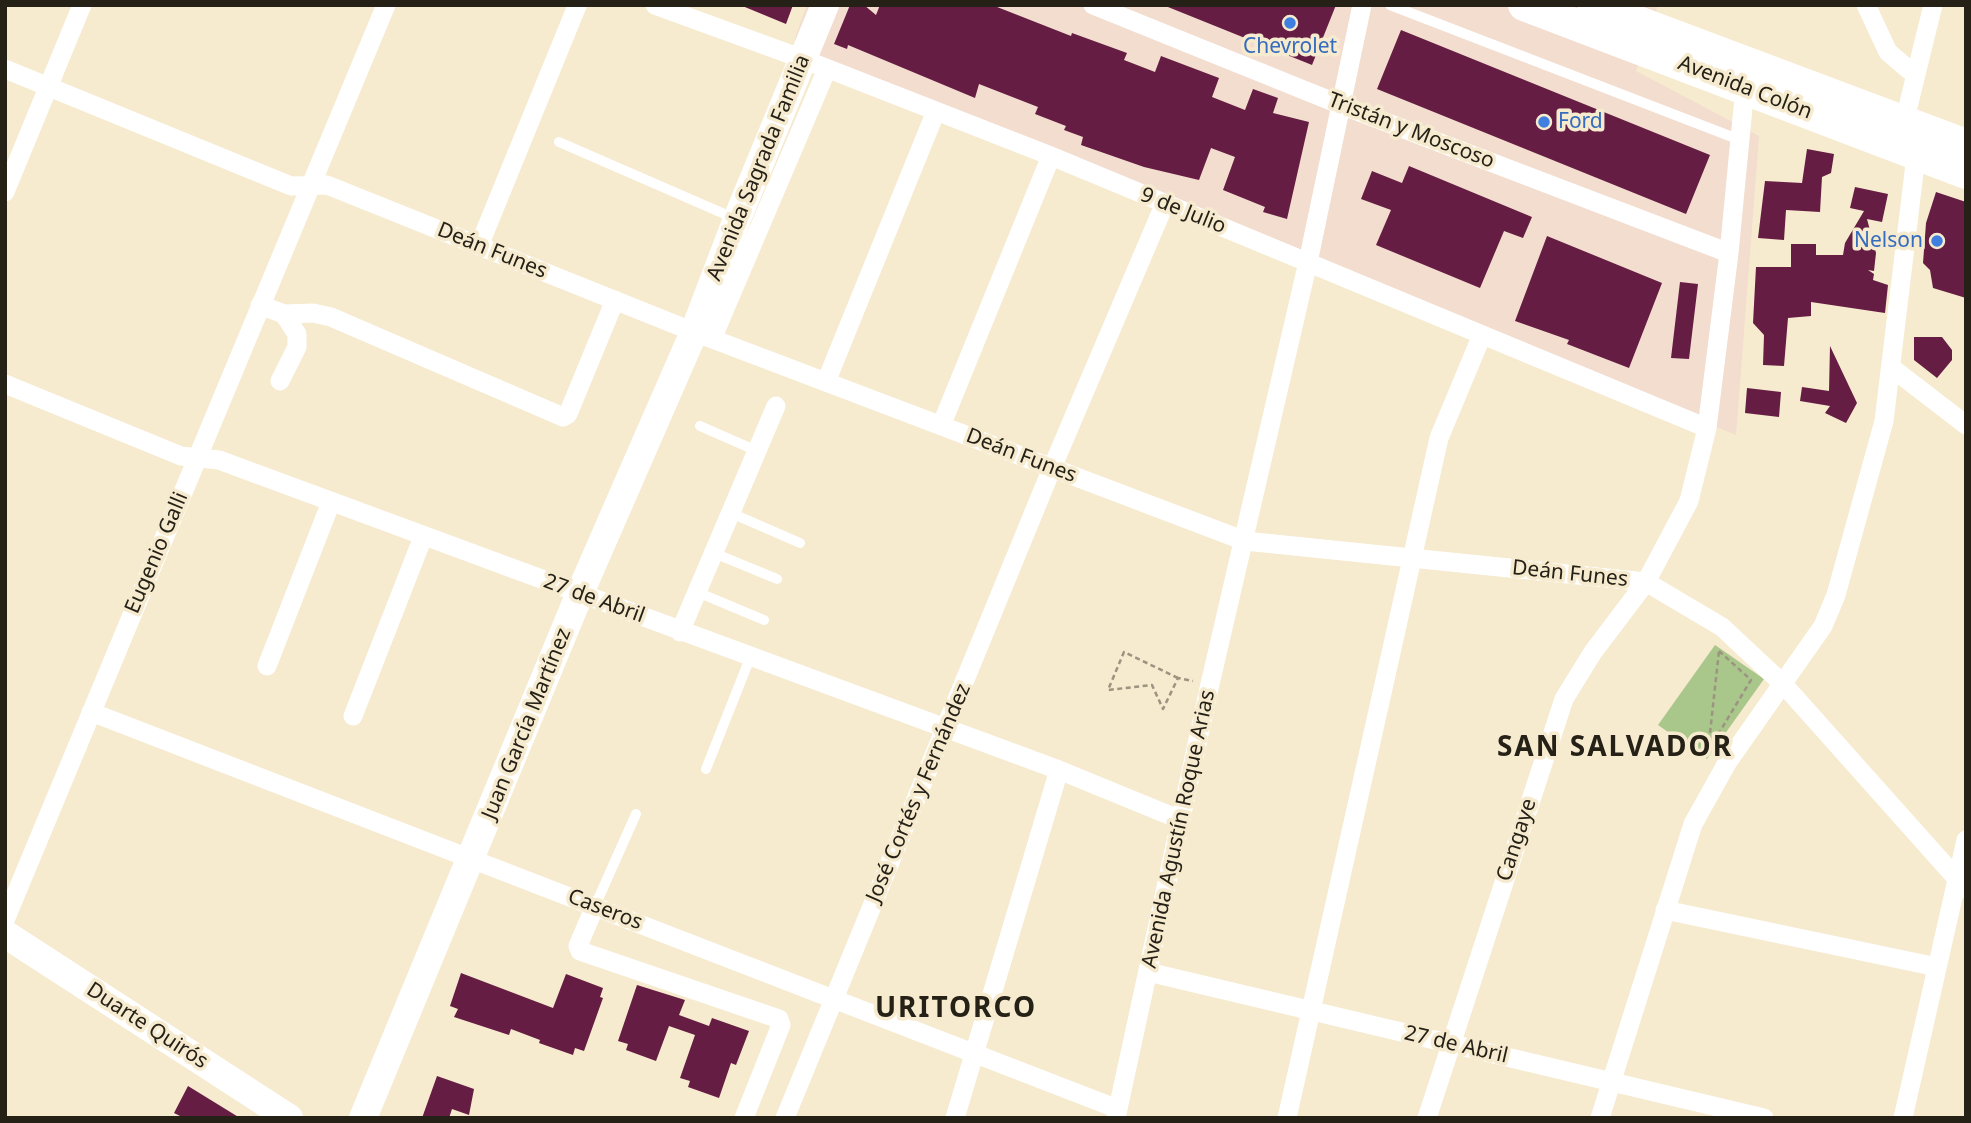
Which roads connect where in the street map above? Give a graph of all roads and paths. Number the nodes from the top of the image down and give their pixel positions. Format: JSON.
{"nodes":[{"id":1,"x":82,"y":5,"type":"edge"},
{"id":2,"x":386,"y":5,"type":"edge"},
{"id":3,"x":655,"y":5,"type":"edge"},
{"id":4,"x":825,"y":5,"type":"edge"},
{"id":5,"x":1093,"y":5,"type":"edge"},
{"id":6,"x":1362,"y":5,"type":"edge"},
{"id":7,"x":1390,"y":5,"type":"edge"},
{"id":8,"x":1524,"y":5,"type":"edge"},
{"id":9,"x":1593,"y":5,"type":"edge"},
{"id":10,"x":1866,"y":5,"type":"edge"},
{"id":11,"x":1933,"y":5,"type":"edge"},
{"id":12,"x":576,"y":6,"type":"edge"},
{"id":13,"x":815,"y":64,"type":"junction"},
{"id":14,"x":5,"y":69,"type":"edge"},
{"id":15,"x":1915,"y":75,"type":"junction"},
{"id":16,"x":48,"y":87,"type":"junction"},
{"id":17,"x":1745,"y":87,"type":"junction"},
{"id":18,"x":1341,"y":105,"type":"junction"},
{"id":19,"x":936,"y":111,"type":"junction"},
{"id":20,"x":1904,"y":123,"type":"junction"},
{"id":21,"x":1740,"y":140,"type":"junction"},
{"id":22,"x":559,"y":142,"type":"dead end"},
{"id":23,"x":1966,"y":145,"type":"edge"},
{"id":24,"x":1051,"y":156,"type":"junction"},
{"id":25,"x":1916,"y":156,"type":"junction"},
{"id":26,"x":1966,"y":173,"type":"edge"},
{"id":27,"x":309,"y":186,"type":"junction"},
{"id":28,"x":5,"y":192,"type":"edge"},
{"id":29,"x":1165,"y":203,"type":"junction"},
{"id":30,"x":737,"y":219,"type":"junction"},
{"id":31,"x":479,"y":246,"type":"junction"},
{"id":32,"x":1729,"y":253,"type":"junction"},
{"id":33,"x":1308,"y":262,"type":"junction"},
{"id":34,"x":615,"y":300,"type":"junction"},
{"id":35,"x":260,"y":304,"type":"junction"},
{"id":36,"x":284,"y":314,"type":"junction"},
{"id":37,"x":1482,"y":334,"type":"junction"},
{"id":38,"x":703,"y":335,"type":"junction"},
{"id":39,"x":1892,"y":368,"type":"junction"},
{"id":40,"x":281,"y":382,"type":"dead end"},
{"id":41,"x":826,"y":382,"type":"junction"},
{"id":42,"x":5,"y":384,"type":"edge"},
{"id":43,"x":776,"y":406,"type":"dead end"},
{"id":44,"x":1966,"y":425,"type":"edge"},
{"id":45,"x":700,"y":426,"type":"dead end"},
{"id":46,"x":941,"y":426,"type":"junction"},
{"id":47,"x":1707,"y":428,"type":"junction"},
{"id":48,"x":757,"y":451,"type":"junction"},
{"id":49,"x":196,"y":458,"type":"junction"},
{"id":50,"x":1052,"y":468,"type":"junction"},
{"id":51,"x":331,"y":502,"type":"junction"},
{"id":52,"x":731,"y":513,"type":"junction"},
{"id":53,"x":424,"y":537,"type":"junction"},
{"id":54,"x":1245,"y":541,"type":"junction"},
{"id":55,"x":800,"y":543,"type":"dead end"},
{"id":56,"x":714,"y":553,"type":"junction"},
{"id":57,"x":1413,"y":556,"type":"junction"},
{"id":58,"x":777,"y":579,"type":"dead end"},
{"id":59,"x":1646,"y":582,"type":"junction"},
{"id":60,"x":697,"y":592,"type":"junction"},
{"id":61,"x":580,"y":593,"type":"junction"},
{"id":62,"x":764,"y":620,"type":"dead end"},
{"id":63,"x":680,"y":632,"type":"junction"},
{"id":64,"x":1719,"y":651,"type":"joint"},
{"id":65,"x":750,"y":658,"type":"junction"},
{"id":66,"x":267,"y":666,"type":"dead end"},
{"id":67,"x":1178,"y":678,"type":"junction"},
{"id":68,"x":1210,"y":684,"type":"junction"},
{"id":69,"x":1784,"y":685,"type":"junction"},
{"id":70,"x":90,"y":712,"type":"junction"},
{"id":71,"x":353,"y":716,"type":"dead end"},
{"id":72,"x":946,"y":730,"type":"junction"},
{"id":73,"x":706,"y":769,"type":"dead end"},
{"id":74,"x":1059,"y":770,"type":"junction"},
{"id":75,"x":636,"y":814,"type":"dead end"},
{"id":76,"x":1181,"y":820,"type":"junction"},
{"id":77,"x":1966,"y":839,"type":"edge"},
{"id":78,"x":472,"y":858,"type":"junction"},
{"id":79,"x":1961,"y":884,"type":"edge"},
{"id":80,"x":596,"y":906,"type":"junction"},
{"id":81,"x":1665,"y":910,"type":"junction"},
{"id":82,"x":5,"y":920,"type":"edge"},
{"id":83,"x":5,"y":933,"type":"edge"},
{"id":84,"x":1937,"y":967,"type":"junction"},
{"id":85,"x":1148,"y":972,"type":"junction"},
{"id":86,"x":832,"y":999,"type":"junction"},
{"id":87,"x":1309,"y":1010,"type":"junction"},
{"id":88,"x":1451,"y":1044,"type":"junction"},
{"id":89,"x":975,"y":1054,"type":"junction"},
{"id":90,"x":1611,"y":1082,"type":"junction"},
{"id":91,"x":1117,"y":1113,"type":"edge"},
{"id":92,"x":289,"y":1118,"type":"edge"},
{"id":93,"x":363,"y":1118,"type":"edge"},
{"id":94,"x":744,"y":1118,"type":"edge"},
{"id":95,"x":785,"y":1118,"type":"edge"},
{"id":96,"x":955,"y":1118,"type":"edge"},
{"id":97,"x":1287,"y":1118,"type":"edge"},
{"id":98,"x":1427,"y":1118,"type":"edge"},
{"id":99,"x":1600,"y":1118,"type":"edge"},
{"id":100,"x":1764,"y":1118,"type":"edge"},
{"id":101,"x":1903,"y":1118,"type":"edge"}],
"edges":[{"from":1,"to":16,"type":"street"},
{"from":2,"to":27,"type":"street","name":"Eugenio Galli"},
{"from":3,"to":13,"type":"street","name":"9 de Julio"},
{"from":4,"to":13,"type":"main road","name":"Avenida Sagrada Familia"},
{"from":5,"to":18,"type":"street","name":"Tristán y Moscoso"},
{"from":6,"to":18,"type":"street","name":"Avenida Agustín Roque Arias"},
{"from":7,"to":21,"type":"lane"},
{"from":8,"to":17,"type":"main road","name":"Avenida Colón"},
{"from":9,"to":20,"type":"main road","name":"Avenida Colón"},
{"from":10,"to":15,"type":"street"},
{"from":11,"to":15,"type":"street"},
{"from":12,"to":31,"type":"street"},
{"from":13,"to":19,"type":"street","name":"9 de Julio"},
{"from":13,"to":30,"type":"main road","name":"Avenida Sagrada Familia"},
{"from":13,"to":38,"type":"street"},
{"from":14,"to":16,"type":"street","name":"Deán Funes"},
{"from":15,"to":20,"type":"street"},
{"from":16,"to":27,"type":"street","name":"Deán Funes"},
{"from":16,"to":28,"type":"street"},
{"from":17,"to":21,"type":"street","name":"Cangaye"},
{"from":17,"to":25,"type":"main road","name":"Avenida Colón"},
{"from":18,"to":32,"type":"street","name":"Tristán y Moscoso"},
{"from":18,"to":33,"type":"street","name":"Avenida Agustín Roque Arias"},
{"from":19,"to":24,"type":"street","name":"9 de Julio"},
{"from":19,"to":41,"type":"street"},
{"from":20,"to":23,"type":"main road","name":"Avenida Colón"},
{"from":21,"to":32,"type":"street","name":"Cangaye"},
{"from":22,"to":30,"type":"lane"},
{"from":24,"to":29,"type":"street","name":"9 de Julio"},
{"from":24,"to":46,"type":"street"},
{"from":25,"to":26,"type":"main road","name":"Avenida Colón"},
{"from":25,"to":39,"type":"street"},
{"from":27,"to":31,"type":"street","name":"Deán Funes"},
{"from":27,"to":35,"type":"street","name":"Eugenio Galli"},
{"from":29,"to":33,"type":"street","name":"9 de Julio"},
{"from":29,"to":50,"type":"street","name":"José Cortés y Fernández"},
{"from":30,"to":38,"type":"main road","name":"Avenida Sagrada Familia"},
{"from":31,"to":34,"type":"street","name":"Deán Funes"},
{"from":32,"to":47,"type":"street","name":"Cangaye"},
{"from":33,"to":37,"type":"street","name":"9 de Julio"},
{"from":33,"to":54,"type":"street","name":"Avenida Agustín Roque Arias"},
{"from":34,"to":36,"type":"street"},
{"from":34,"to":38,"type":"street","name":"Deán Funes"},
{"from":35,"to":36,"type":"street"},
{"from":35,"to":49,"type":"street","name":"Eugenio Galli"},
{"from":36,"to":40,"type":"street"},
{"from":37,"to":47,"type":"street","name":"9 de Julio"},
{"from":37,"to":57,"type":"street"},
{"from":38,"to":41,"type":"street","name":"Deán Funes"},
{"from":38,"to":61,"type":"main road","name":"Juan García Martínez"},
{"from":39,"to":44,"type":"street"},
{"from":39,"to":69,"type":"street"},
{"from":41,"to":46,"type":"street","name":"Deán Funes"},
{"from":42,"to":49,"type":"street","name":"27 de Abril"},
{"from":43,"to":48,"type":"street"},
{"from":45,"to":48,"type":"lane"},
{"from":46,"to":50,"type":"street","name":"Deán Funes"},
{"from":47,"to":59,"type":"street","name":"Cangaye"},
{"from":48,"to":52,"type":"street"},
{"from":49,"to":51,"type":"street","name":"27 de Abril"},
{"from":49,"to":70,"type":"street","name":"Eugenio Galli"},
{"from":50,"to":54,"type":"street","name":"Deán Funes"},
{"from":50,"to":72,"type":"street","name":"José Cortés y Fernández"},
{"from":51,"to":53,"type":"street","name":"27 de Abril"},
{"from":51,"to":66,"type":"street"},
{"from":52,"to":55,"type":"lane"},
{"from":52,"to":56,"type":"street"},
{"from":53,"to":61,"type":"street","name":"27 de Abril"},
{"from":53,"to":71,"type":"street"},
{"from":54,"to":57,"type":"street","name":"Deán Funes"},
{"from":54,"to":68,"type":"street","name":"Avenida Agustín Roque Arias"},
{"from":56,"to":58,"type":"lane"},
{"from":56,"to":60,"type":"street"},
{"from":57,"to":59,"type":"street","name":"Deán Funes"},
{"from":57,"to":87,"type":"street"},
{"from":59,"to":69,"type":"street","name":"Deán Funes"},
{"from":59,"to":88,"type":"street","name":"Cangaye"},
{"from":60,"to":62,"type":"lane"},
{"from":60,"to":63,"type":"street"},
{"from":61,"to":63,"type":"street","name":"27 de Abril"},
{"from":61,"to":78,"type":"main road","name":"Juan García Martínez"},
{"from":63,"to":65,"type":"street","name":"27 de Abril"},
{"from":64,"to":64,"type":"path"},
{"from":65,"to":72,"type":"street","name":"27 de Abril"},
{"from":65,"to":73,"type":"lane"},
{"from":67,"to":67,"type":"path"},
{"from":67,"to":68,"type":"path"},
{"from":68,"to":76,"type":"street","name":"Avenida Agustín Roque Arias"},
{"from":69,"to":79,"type":"street","name":"Deán Funes"},
{"from":69,"to":81,"type":"street"},
{"from":70,"to":78,"type":"street","name":"Caseros"},
{"from":70,"to":82,"type":"street","name":"Eugenio Galli"},
{"from":72,"to":74,"type":"street","name":"27 de Abril"},
{"from":72,"to":86,"type":"street","name":"José Cortés y Fernández"},
{"from":74,"to":76,"type":"street","name":"27 de Abril"},
{"from":74,"to":89,"type":"street"},
{"from":75,"to":80,"type":"lane"},
{"from":76,"to":85,"type":"street","name":"Avenida Agustín Roque Arias"},
{"from":77,"to":79,"type":"street"},
{"from":78,"to":80,"type":"street","name":"Caseros"},
{"from":78,"to":93,"type":"main road","name":"Juan García Martínez"},
{"from":79,"to":84,"type":"street"},
{"from":80,"to":86,"type":"street","name":"Caseros"},
{"from":80,"to":94,"type":"street"},
{"from":81,"to":84,"type":"street"},
{"from":81,"to":90,"type":"street"},
{"from":83,"to":92,"type":"main road","name":"Duarte Quirós"},
{"from":84,"to":101,"type":"street"},
{"from":85,"to":87,"type":"street","name":"27 de Abril"},
{"from":85,"to":91,"type":"street","name":"Avenida Agustín Roque Arias"},
{"from":86,"to":89,"type":"street","name":"Caseros"},
{"from":86,"to":95,"type":"street","name":"José Cortés y Fernández"},
{"from":87,"to":88,"type":"street","name":"27 de Abril"},
{"from":87,"to":97,"type":"street"},
{"from":88,"to":90,"type":"street","name":"27 de Abril"},
{"from":88,"to":98,"type":"street","name":"Cangaye"},
{"from":89,"to":91,"type":"street","name":"Caseros"},
{"from":89,"to":96,"type":"street"},
{"from":90,"to":99,"type":"street"},
{"from":90,"to":100,"type":"street","name":"27 de Abril"}]}
